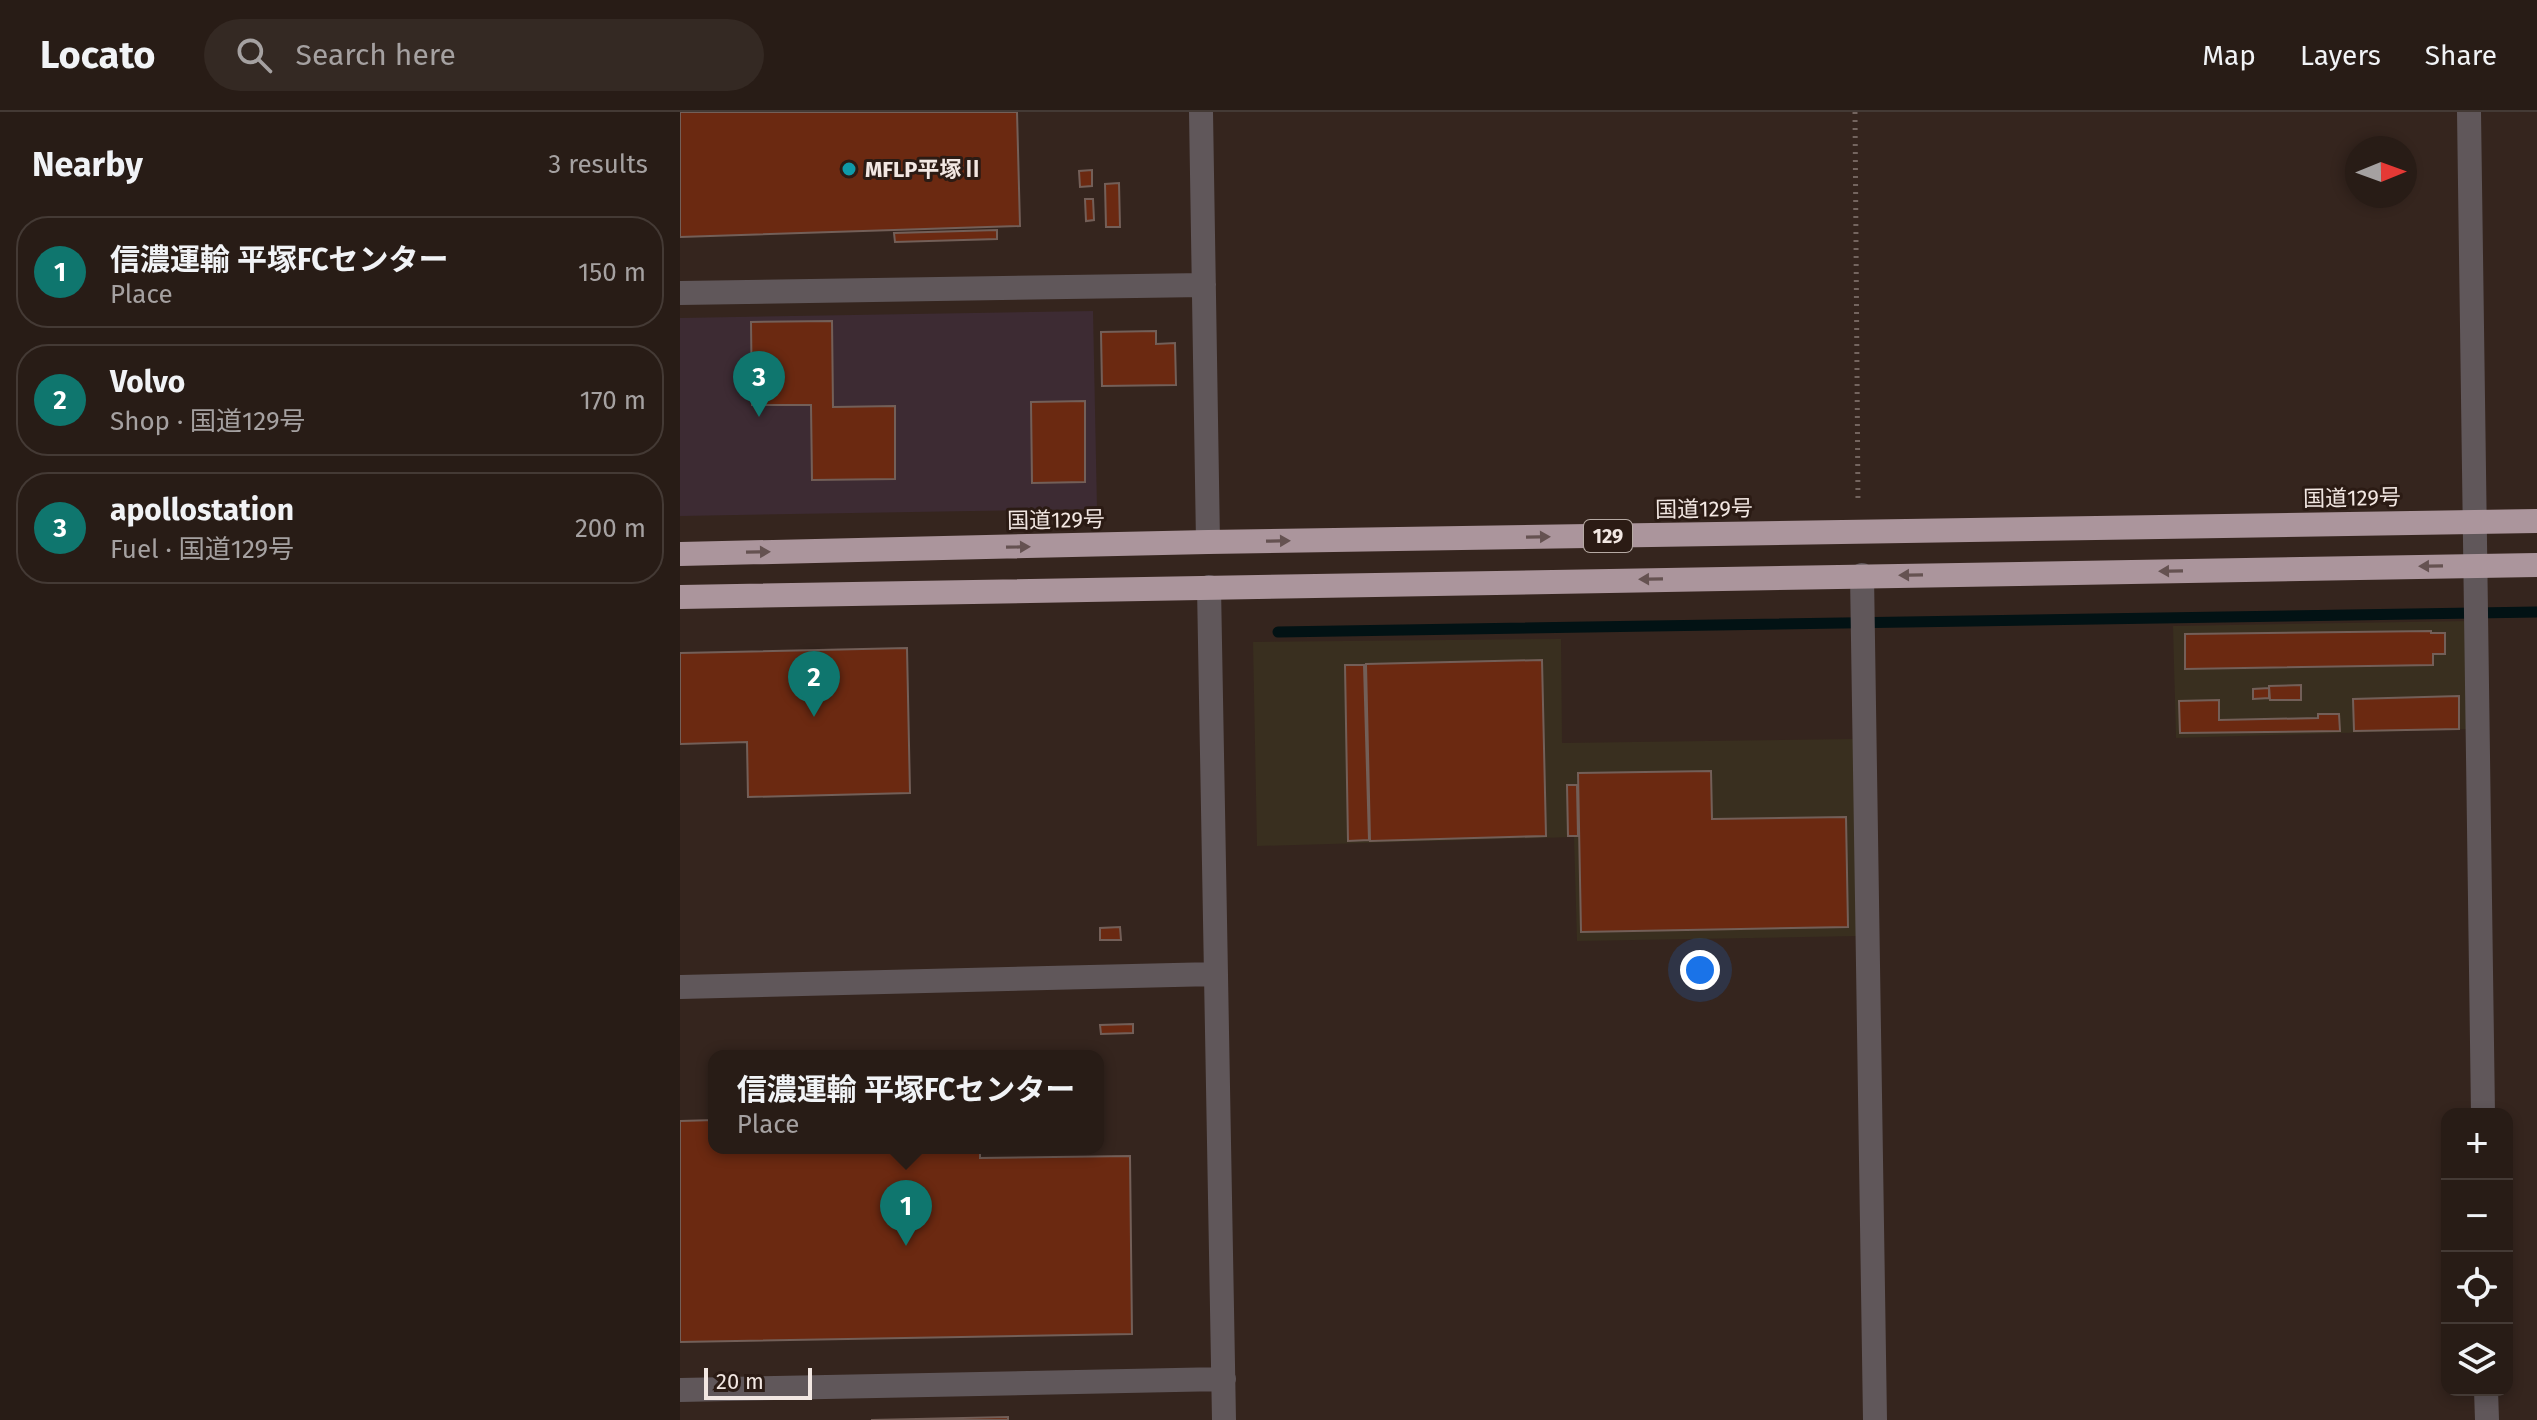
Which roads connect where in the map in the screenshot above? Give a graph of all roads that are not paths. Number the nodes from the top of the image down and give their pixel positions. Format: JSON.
{"nodes":[{"id":1,"x":1201,"y":112,"type":"edge"},
{"id":2,"x":2469,"y":112,"type":"edge"},
{"id":3,"x":1204,"y":285,"type":"junction"},
{"id":4,"x":680,"y":293,"type":"edge"},
{"id":5,"x":2537,"y":521,"type":"edge"},
{"id":6,"x":2475,"y":522,"type":"junction"},
{"id":7,"x":1208,"y":542,"type":"junction"},
{"id":8,"x":680,"y":554,"type":"edge"},
{"id":9,"x":2537,"y":565,"type":"edge"},
{"id":10,"x":2476,"y":566,"type":"junction"},
{"id":11,"x":1862,"y":575,"type":"junction"},
{"id":12,"x":1209,"y":587,"type":"junction"},
{"id":13,"x":680,"y":597,"type":"edge"},
{"id":14,"x":1216,"y":974,"type":"junction"},
{"id":15,"x":680,"y":987,"type":"edge"},
{"id":16,"x":2483,"y":1108,"type":"edge"},
{"id":17,"x":1224,"y":1379,"type":"junction"},
{"id":18,"x":680,"y":1390,"type":"edge"},
{"id":19,"x":2486,"y":1396,"type":"edge"},
{"id":20,"x":1224,"y":1420,"type":"edge"},
{"id":21,"x":1875,"y":1420,"type":"edge"},
{"id":22,"x":2487,"y":1420,"type":"edge"}],
"edges":[{"from":1,"to":3,"type":"street"},
{"from":2,"to":6,"type":"street"},
{"from":3,"to":4,"type":"street"},
{"from":3,"to":7,"type":"street"},
{"from":5,"to":6,"type":"highway","name":"国道129号","number":"129"},
{"from":7,"to":6,"type":"highway","name":"国道129号","number":"129","one_way":true},
{"from":6,"to":10,"type":"street"},
{"from":8,"to":7,"type":"highway","name":"国道129号","number":"129","one_way":true},
{"from":9,"to":10,"type":"highway","number":"129"},
{"from":10,"to":11,"type":"highway","number":"129","one_way":true},
{"from":10,"to":16,"type":"street"},
{"from":11,"to":12,"type":"highway","number":"129","one_way":true},
{"from":11,"to":21,"type":"street"},
{"from":12,"to":13,"type":"highway","number":"129"},
{"from":12,"to":14,"type":"street"},
{"from":14,"to":15,"type":"street"},
{"from":14,"to":17,"type":"street"},
{"from":17,"to":18,"type":"street"},
{"from":17,"to":20,"type":"street"},
{"from":19,"to":22,"type":"street"}]}
